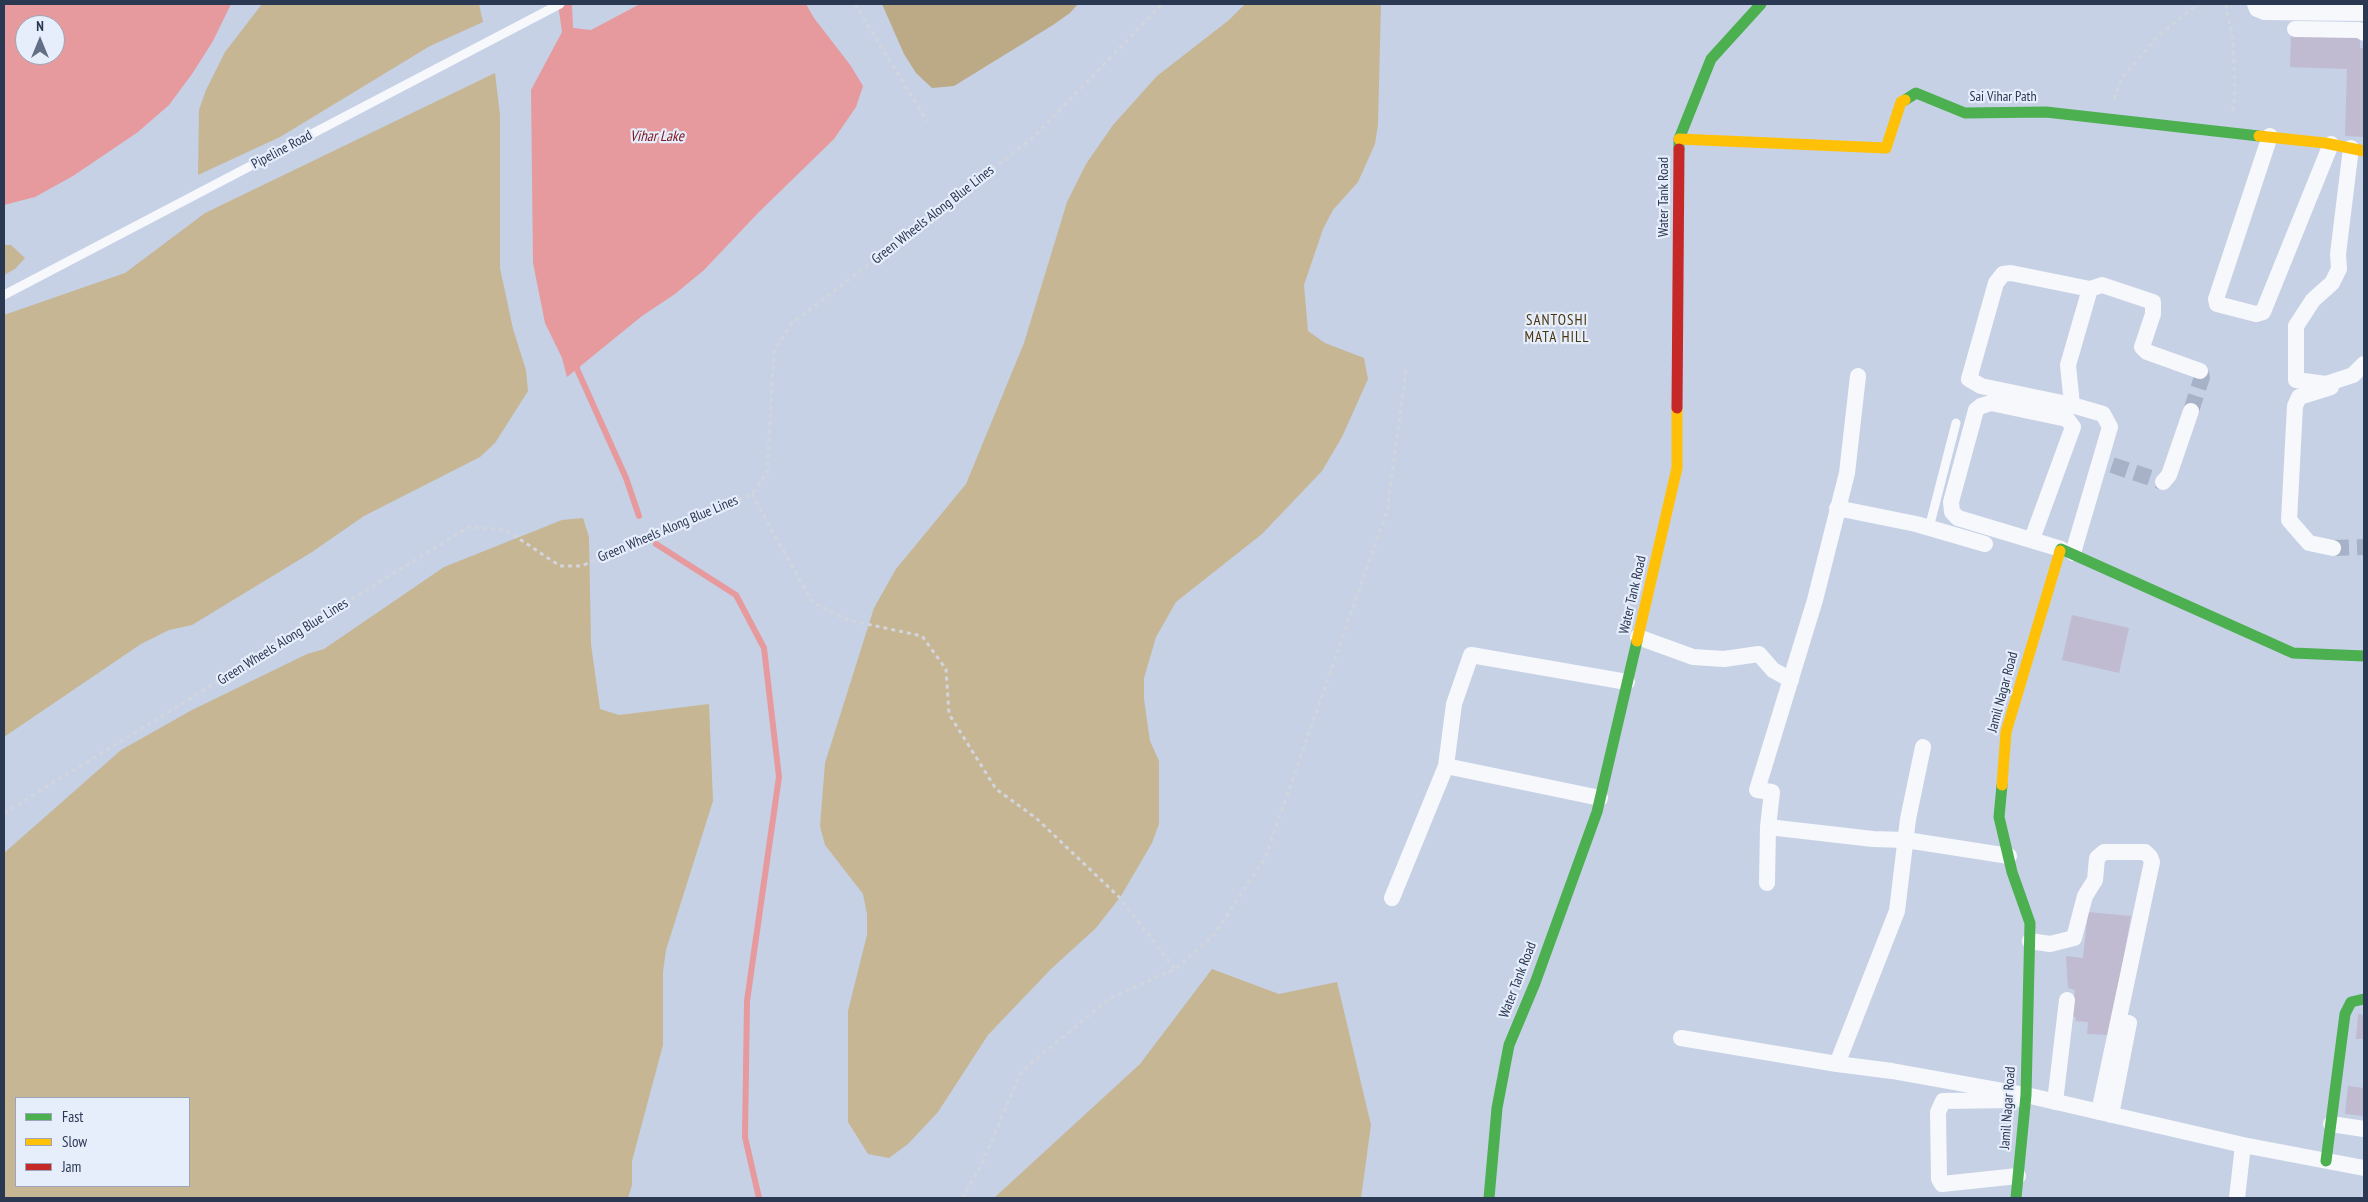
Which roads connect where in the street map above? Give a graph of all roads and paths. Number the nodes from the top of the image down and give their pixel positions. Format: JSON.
{"nodes":[{"id":1,"x":560,"y":4,"type":"edge"},
{"id":2,"x":855,"y":4,"type":"edge"},
{"id":3,"x":1162,"y":4,"type":"edge"},
{"id":4,"x":1761,"y":4,"type":"edge"},
{"id":5,"x":2198,"y":4,"type":"edge"},
{"id":6,"x":2227,"y":4,"type":"edge"},
{"id":7,"x":2255,"y":4,"type":"edge"},
{"id":8,"x":2364,"y":13,"type":"edge"},
{"id":9,"x":2295,"y":28,"type":"dead end"},
{"id":10,"x":2364,"y":33,"type":"edge"},
{"id":11,"x":2108,"y":119,"type":"junction"},
{"id":12,"x":927,"y":121,"type":"dead end"},
{"id":13,"x":2231,"y":132,"type":"junction"},
{"id":14,"x":2270,"y":136,"type":"junction"},
{"id":15,"x":1679,"y":139,"type":"junction"},
{"id":16,"x":2331,"y":144,"type":"junction"},
{"id":17,"x":2358,"y":149,"type":"edge"},
{"id":18,"x":2090,"y":289,"type":"junction"},
{"id":19,"x":4,"y":295,"type":"edge"},
{"id":20,"x":2364,"y":364,"type":"edge"},
{"id":21,"x":1406,"y":370,"type":"dead end"},
{"id":22,"x":2200,"y":371,"type":"dead end"},
{"id":23,"x":1858,"y":376,"type":"dead end"},
{"id":24,"x":2364,"y":376,"type":"edge"},
{"id":25,"x":2072,"y":405,"type":"junction"},
{"id":26,"x":2191,"y":411,"type":"tunnel mouth"},
{"id":27,"x":1956,"y":423,"type":"dead end"},
{"id":28,"x":2162,"y":482,"type":"dead end"},
{"id":29,"x":752,"y":494,"type":"junction"},
{"id":30,"x":1837,"y":508,"type":"junction"},
{"id":31,"x":1929,"y":528,"type":"junction"},
{"id":32,"x":2032,"y":539,"type":"junction"},
{"id":33,"x":1985,"y":544,"type":"dead end"},
{"id":34,"x":2332,"y":548,"type":"tunnel mouth"},
{"id":35,"x":2067,"y":551,"type":"junction"},
{"id":36,"x":1638,"y":636,"type":"junction"},
{"id":37,"x":2364,"y":656,"type":"edge"},
{"id":38,"x":1791,"y":680,"type":"junction"},
{"id":39,"x":1628,"y":682,"type":"junction"},
{"id":40,"x":1923,"y":747,"type":"dead end"},
{"id":41,"x":1446,"y":766,"type":"junction"},
{"id":42,"x":1600,"y":798,"type":"junction"},
{"id":43,"x":4,"y":813,"type":"edge"},
{"id":44,"x":1768,"y":827,"type":"junction"},
{"id":45,"x":1906,"y":840,"type":"junction"},
{"id":46,"x":2008,"y":856,"type":"junction"},
{"id":47,"x":2158,"y":871,"type":"dead end"},
{"id":48,"x":1767,"y":883,"type":"dead end"},
{"id":49,"x":1392,"y":898,"type":"dead end"},
{"id":50,"x":2030,"y":941,"type":"junction"},
{"id":51,"x":1175,"y":969,"type":"junction"},
{"id":52,"x":2364,"y":999,"type":"edge"},
{"id":53,"x":2067,"y":1000,"type":"dead end"},
{"id":54,"x":1681,"y":1038,"type":"dead end"},
{"id":55,"x":1837,"y":1064,"type":"junction"},
{"id":56,"x":2025,"y":1098,"type":"junction"},
{"id":57,"x":2055,"y":1102,"type":"junction"},
{"id":58,"x":2105,"y":1113,"type":"junction"},
{"id":59,"x":2331,"y":1124,"type":"junction"},
{"id":60,"x":2364,"y":1129,"type":"edge"},
{"id":61,"x":2243,"y":1145,"type":"junction"},
{"id":62,"x":2326,"y":1161,"type":"junction"},
{"id":63,"x":2364,"y":1168,"type":"edge"},
{"id":64,"x":2018,"y":1176,"type":"junction"},
{"id":65,"x":962,"y":1198,"type":"edge"},
{"id":66,"x":1489,"y":1198,"type":"edge"},
{"id":67,"x":2020,"y":1198,"type":"edge"},
{"id":68,"x":2238,"y":1198,"type":"edge"}],
"edges":[{"from":1,"to":19,"type":"lane","name":"Pipeline Road"},
{"from":2,"to":12,"type":"path"},
{"from":3,"to":29,"type":"path","name":"Green Wheels Along Blue Lines"},
{"from":4,"to":15,"type":"street","name":"Water Tank Road"},
{"from":5,"to":11,"type":"path"},
{"from":6,"to":13,"type":"path"},
{"from":7,"to":8,"type":"street"},
{"from":9,"to":10,"type":"street"},
{"from":11,"to":13,"type":"street","name":"Sai Vihar Path"},
{"from":11,"to":15,"type":"street","name":"Sai Vihar Path"},
{"from":13,"to":14,"type":"street","name":"Sai Vihar Path"},
{"from":14,"to":16,"type":"street","name":"Sai Vihar Path"},
{"from":14,"to":16,"type":"street"},
{"from":15,"to":36,"type":"street","name":"Water Tank Road"},
{"from":16,"to":17,"type":"street","name":"Sai Vihar Path"},
{"from":17,"to":20,"type":"street"},
{"from":18,"to":22,"type":"street"},
{"from":18,"to":25,"type":"street"},
{"from":18,"to":25,"type":"street"},
{"from":21,"to":51,"type":"path"},
{"from":23,"to":30,"type":"street"},
{"from":24,"to":34,"type":"street"},
{"from":25,"to":35,"type":"street"},
{"from":26,"to":28,"type":"street"},
{"from":27,"to":31,"type":"lane"},
{"from":29,"to":43,"type":"path","name":"Green Wheels Along Blue Lines"},
{"from":29,"to":51,"type":"path"},
{"from":30,"to":31,"type":"street"},
{"from":30,"to":38,"type":"street"},
{"from":31,"to":33,"type":"street"},
{"from":32,"to":32,"type":"street"},
{"from":32,"to":35,"type":"street"},
{"from":35,"to":37,"type":"street"},
{"from":35,"to":46,"type":"street","name":"Jamil Nagar Road"},
{"from":36,"to":38,"type":"street"},
{"from":36,"to":39,"type":"street","name":"Water Tank Road"},
{"from":38,"to":44,"type":"street"},
{"from":39,"to":41,"type":"street"},
{"from":39,"to":42,"type":"street","name":"Water Tank Road"},
{"from":40,"to":45,"type":"street"},
{"from":41,"to":42,"type":"street"},
{"from":41,"to":49,"type":"street"},
{"from":42,"to":66,"type":"street","name":"Water Tank Road"},
{"from":44,"to":45,"type":"street"},
{"from":44,"to":48,"type":"street"},
{"from":45,"to":46,"type":"street"},
{"from":45,"to":55,"type":"street"},
{"from":46,"to":50,"type":"street","name":"Jamil Nagar Road"},
{"from":47,"to":58,"type":"street"},
{"from":50,"to":56,"type":"street","name":"Jamil Nagar Road"},
{"from":50,"to":58,"type":"street"},
{"from":51,"to":65,"type":"path"},
{"from":52,"to":59,"type":"street"},
{"from":53,"to":57,"type":"street"},
{"from":54,"to":55,"type":"street"},
{"from":55,"to":56,"type":"street"},
{"from":56,"to":57,"type":"street"},
{"from":56,"to":64,"type":"street","name":"Jamil Nagar Road"},
{"from":56,"to":64,"type":"street"},
{"from":57,"to":58,"type":"street"},
{"from":58,"to":61,"type":"street"},
{"from":59,"to":60,"type":"street"},
{"from":59,"to":62,"type":"street"},
{"from":61,"to":62,"type":"street"},
{"from":61,"to":68,"type":"street"},
{"from":62,"to":63,"type":"street"},
{"from":64,"to":67,"type":"street","name":"Jamil Nagar Road"}]}
